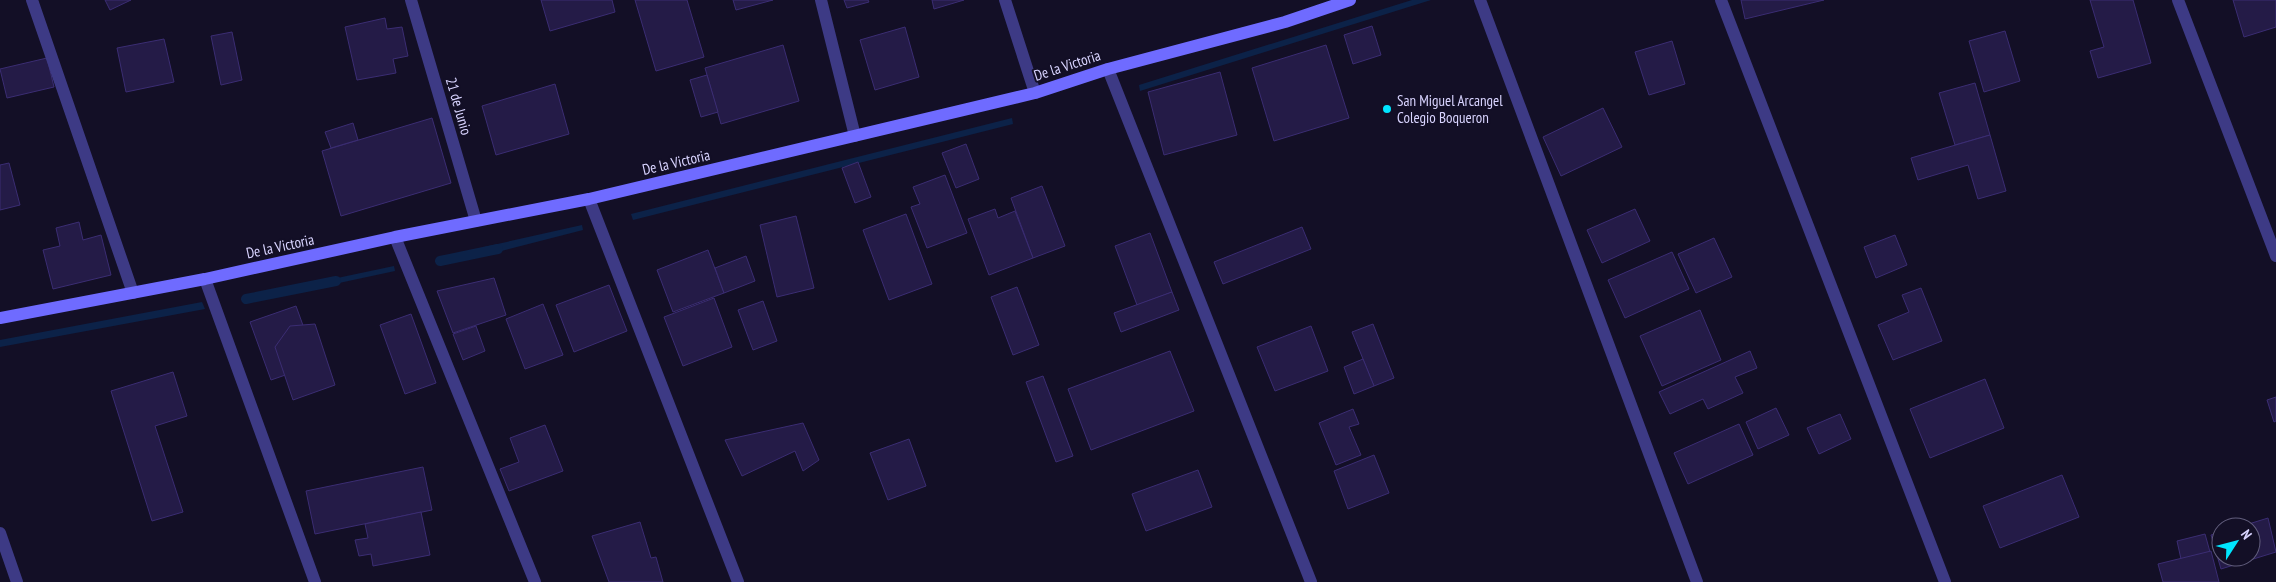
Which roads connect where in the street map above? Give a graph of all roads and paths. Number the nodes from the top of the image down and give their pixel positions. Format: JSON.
{"nodes":[{"id":1,"x":32,"y":0,"type":"edge"},
{"id":2,"x":411,"y":0,"type":"edge"},
{"id":3,"x":821,"y":0,"type":"edge"},
{"id":4,"x":1005,"y":0,"type":"edge"},
{"id":5,"x":1350,"y":0,"type":"edge"},
{"id":6,"x":1480,"y":0,"type":"edge"},
{"id":7,"x":1721,"y":0,"type":"edge"},
{"id":8,"x":2178,"y":0,"type":"edge"},
{"id":9,"x":1108,"y":69,"type":"junction"},
{"id":10,"x":1035,"y":93,"type":"junction"},
{"id":11,"x":855,"y":136,"type":"junction"},
{"id":12,"x":588,"y":200,"type":"junction"},
{"id":13,"x":476,"y":221,"type":"junction"},
{"id":14,"x":395,"y":237,"type":"junction"},
{"id":15,"x":2276,"y":256,"type":"edge"},
{"id":16,"x":206,"y":279,"type":"junction"},
{"id":17,"x":133,"y":293,"type":"junction"},
{"id":18,"x":0,"y":318,"type":"edge"},
{"id":19,"x":0,"y":533,"type":"edge"},
{"id":20,"x":17,"y":582,"type":"edge"},
{"id":21,"x":315,"y":582,"type":"edge"},
{"id":22,"x":535,"y":582,"type":"edge"},
{"id":23,"x":738,"y":582,"type":"edge"},
{"id":24,"x":1311,"y":582,"type":"edge"},
{"id":25,"x":1697,"y":582,"type":"edge"},
{"id":26,"x":1945,"y":582,"type":"edge"}],
"edges":[{"from":1,"to":17,"type":"street"},
{"from":2,"to":13,"type":"street","name":"21 de Junio"},
{"from":3,"to":11,"type":"street"},
{"from":4,"to":10,"type":"street"},
{"from":5,"to":9,"type":"main road","name":"De la Victoria"},
{"from":6,"to":25,"type":"street"},
{"from":7,"to":26,"type":"street"},
{"from":8,"to":15,"type":"street"},
{"from":9,"to":10,"type":"main road","name":"De la Victoria"},
{"from":9,"to":24,"type":"street"},
{"from":10,"to":11,"type":"main road","name":"De la Victoria"},
{"from":11,"to":12,"type":"main road","name":"De la Victoria"},
{"from":12,"to":13,"type":"main road","name":"De la Victoria"},
{"from":12,"to":23,"type":"street"},
{"from":13,"to":14,"type":"main road","name":"De la Victoria"},
{"from":14,"to":16,"type":"main road","name":"De la Victoria"},
{"from":14,"to":22,"type":"street"},
{"from":16,"to":17,"type":"main road","name":"De la Victoria"},
{"from":16,"to":21,"type":"street"},
{"from":17,"to":18,"type":"main road","name":"De la Victoria"},
{"from":19,"to":20,"type":"street"}]}
